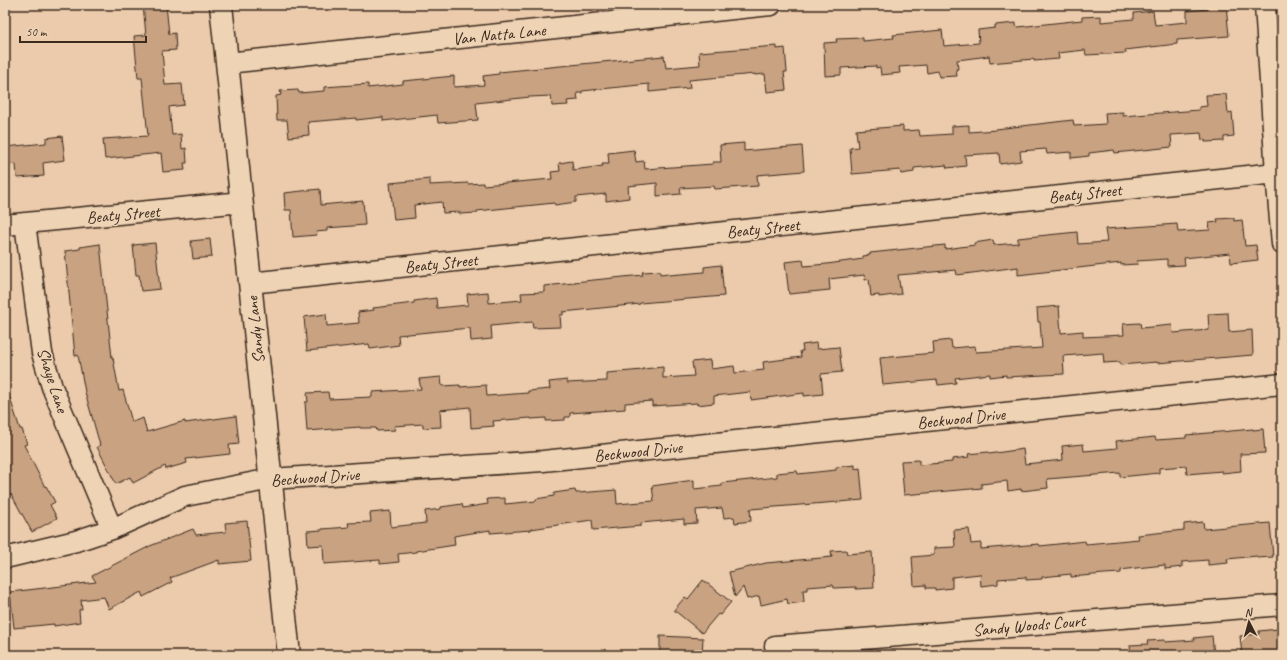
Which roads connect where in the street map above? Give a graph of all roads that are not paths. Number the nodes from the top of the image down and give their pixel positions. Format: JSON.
{"nodes":[{"id":1,"x":221,"y":5,"type":"edge"},
{"id":2,"x":771,"y":5,"type":"edge"},
{"id":3,"x":1265,"y":5,"type":"edge"},
{"id":4,"x":227,"y":63,"type":"junction"},
{"id":5,"x":1276,"y":172,"type":"junction"},
{"id":6,"x":242,"y":202,"type":"junction"},
{"id":7,"x":25,"y":223,"type":"junction"},
{"id":8,"x":5,"y":225,"type":"edge"},
{"id":9,"x":1282,"y":244,"type":"edge"},
{"id":10,"x":250,"y":283,"type":"junction"},
{"id":11,"x":1282,"y":384,"type":"edge"},
{"id":12,"x":271,"y":479,"type":"junction"},
{"id":13,"x":112,"y":529,"type":"junction"},
{"id":14,"x":5,"y":558,"type":"edge"},
{"id":15,"x":1282,"y":605,"type":"edge"},
{"id":16,"x":775,"y":646,"type":"dead end"},
{"id":17,"x":289,"y":655,"type":"edge"}],
"edges":[{"from":1,"to":4,"type":"street","name":"Sandy Lane"},
{"from":2,"to":4,"type":"street","name":"Van Natta Lane"},
{"from":3,"to":5,"type":"street"},
{"from":4,"to":6,"type":"street","name":"Sandy Lane"},
{"from":5,"to":9,"type":"street"},
{"from":5,"to":10,"type":"street","name":"Beaty Street"},
{"from":6,"to":7,"type":"street","name":"Beaty Street"},
{"from":6,"to":10,"type":"street","name":"Sandy Lane"},
{"from":7,"to":8,"type":"street","name":"Beaty Street"},
{"from":7,"to":13,"type":"street","name":"Shaye Lane"},
{"from":10,"to":12,"type":"street","name":"Sandy Lane"},
{"from":11,"to":12,"type":"street","name":"Beckwood Drive"},
{"from":12,"to":13,"type":"street","name":"Beckwood Drive"},
{"from":12,"to":17,"type":"street","name":"Sandy Lane"},
{"from":13,"to":14,"type":"street","name":"Beckwood Drive"},
{"from":15,"to":16,"type":"street","name":"Sandy Woods Court"}]}
